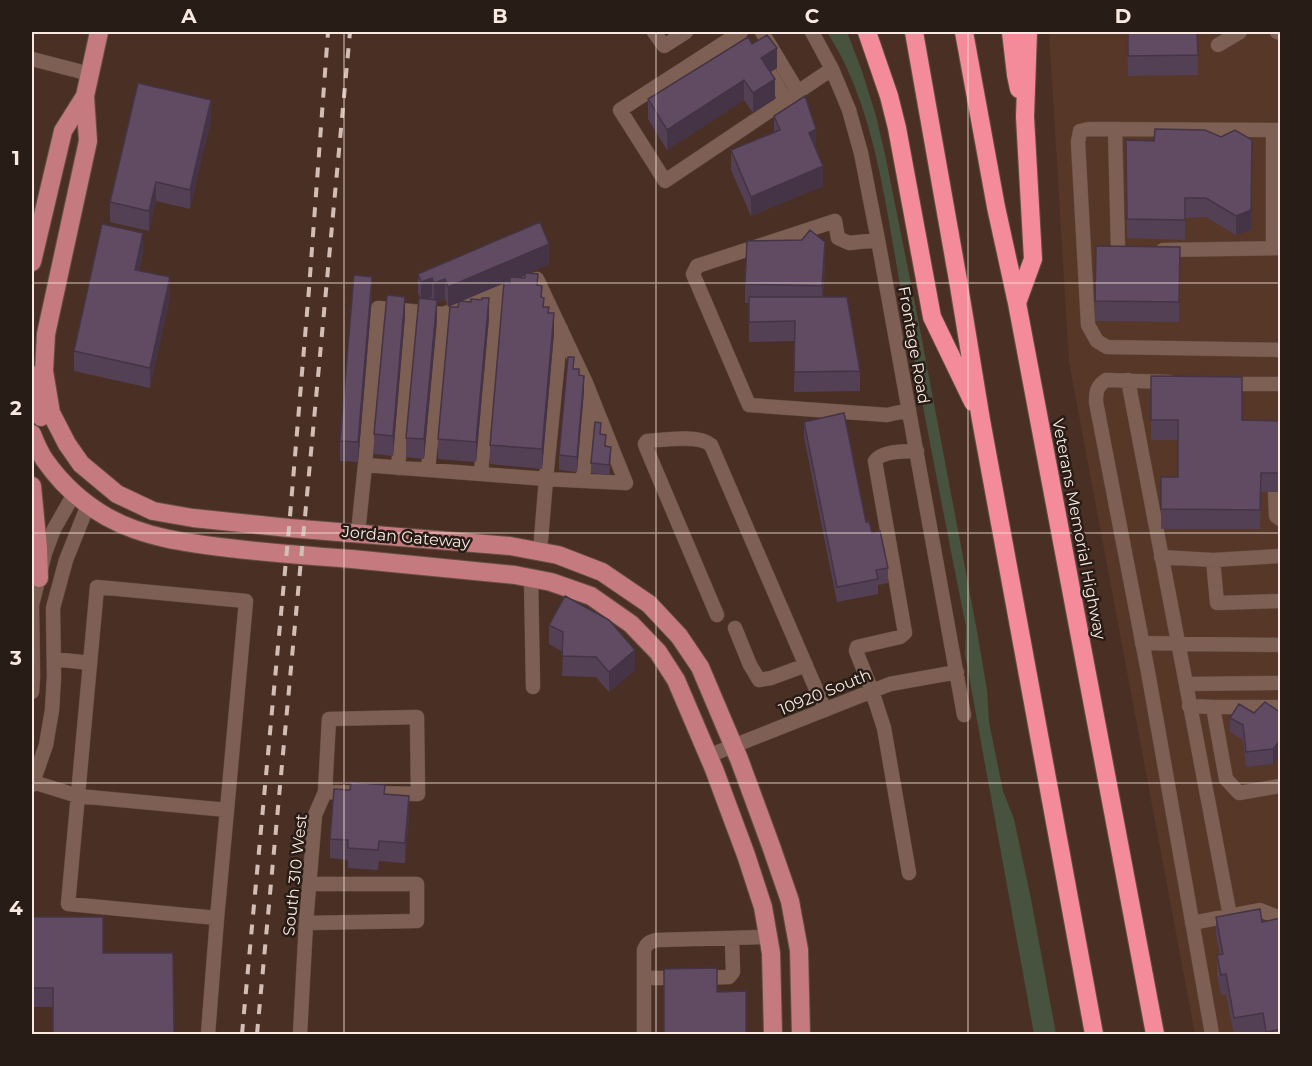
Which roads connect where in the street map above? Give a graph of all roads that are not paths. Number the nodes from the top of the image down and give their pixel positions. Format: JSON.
{"nodes":[{"id":1,"x":99,"y":32,"type":"edge"},
{"id":2,"x":654,"y":32,"type":"edge"},
{"id":3,"x":686,"y":32,"type":"edge"},
{"id":4,"x":762,"y":32,"type":"edge"},
{"id":5,"x":812,"y":32,"type":"edge"},
{"id":6,"x":867,"y":32,"type":"edge"},
{"id":7,"x":914,"y":32,"type":"edge"},
{"id":8,"x":964,"y":32,"type":"edge"},
{"id":9,"x":1011,"y":32,"type":"edge"},
{"id":10,"x":1028,"y":32,"type":"edge"},
{"id":11,"x":1240,"y":32,"type":"edge"},
{"id":12,"x":746,"y":35,"type":"edge"},
{"id":13,"x":1218,"y":45,"type":"dead end"},
{"id":14,"x":32,"y":59,"type":"edge"},
{"id":15,"x":832,"y":69,"type":"junction"},
{"id":16,"x":769,"y":72,"type":"edge"},
{"id":17,"x":90,"y":74,"type":"junction"},
{"id":18,"x":798,"y":92,"type":"junction"},
{"id":19,"x":85,"y":96,"type":"junction"},
{"id":20,"x":786,"y":100,"type":"junction"},
{"id":21,"x":1025,"y":117,"type":"junction"},
{"id":22,"x":1115,"y":129,"type":"junction"},
{"id":23,"x":1277,"y":130,"type":"edge"},
{"id":24,"x":878,"y":240,"type":"junction"},
{"id":25,"x":1277,"y":248,"type":"edge"},
{"id":26,"x":1154,"y":250,"type":"edge"},
{"id":27,"x":1107,"y":251,"type":"junction"},
{"id":28,"x":32,"y":262,"type":"edge"},
{"id":29,"x":496,"y":295,"type":"junction"},
{"id":30,"x":1017,"y":303,"type":"junction"},
{"id":31,"x":411,"y":311,"type":"junction"},
{"id":32,"x":443,"y":314,"type":"junction"},
{"id":33,"x":561,"y":329,"type":"junction"},
{"id":34,"x":46,"y":334,"type":"junction"},
{"id":35,"x":1281,"y":350,"type":"edge"},
{"id":36,"x":32,"y":363,"type":"edge"},
{"id":37,"x":32,"y":375,"type":"edge"},
{"id":38,"x":1128,"y":380,"type":"junction"},
{"id":39,"x":1183,"y":382,"type":"edge"},
{"id":40,"x":1205,"y":383,"type":"edge"},
{"id":41,"x":1281,"y":384,"type":"edge"},
{"id":42,"x":590,"y":392,"type":"junction"},
{"id":43,"x":909,"y":410,"type":"junction"},
{"id":44,"x":981,"y":420,"type":"junction"},
{"id":45,"x":32,"y":434,"type":"edge"},
{"id":46,"x":917,"y":451,"type":"junction"},
{"id":47,"x":365,"y":465,"type":"junction"},
{"id":48,"x":398,"y":468,"type":"junction"},
{"id":49,"x":428,"y":470,"type":"junction"},
{"id":50,"x":481,"y":474,"type":"junction"},
{"id":51,"x":546,"y":479,"type":"junction"},
{"id":52,"x":583,"y":481,"type":"junction"},
{"id":53,"x":32,"y":486,"type":"edge"},
{"id":54,"x":1275,"y":492,"type":"dead end"},
{"id":55,"x":82,"y":497,"type":"junction"},
{"id":56,"x":183,"y":517,"type":"junction"},
{"id":57,"x":1281,"y":519,"type":"edge"},
{"id":58,"x":358,"y":533,"type":"junction"},
{"id":59,"x":540,"y":552,"type":"junction"},
{"id":60,"x":1281,"y":556,"type":"edge"},
{"id":61,"x":1161,"y":557,"type":"junction"},
{"id":62,"x":1213,"y":560,"type":"junction"},
{"id":63,"x":39,"y":578,"type":"junction"},
{"id":64,"x":531,"y":578,"type":"junction"},
{"id":65,"x":1281,"y":602,"type":"edge"},
{"id":66,"x":717,"y":615,"type":"dead end"},
{"id":67,"x":735,"y":628,"type":"dead end"},
{"id":68,"x":1142,"y":643,"type":"junction"},
{"id":69,"x":1178,"y":644,"type":"junction"},
{"id":70,"x":1281,"y":645,"type":"edge"},
{"id":71,"x":54,"y":659,"type":"junction"},
{"id":72,"x":90,"y":663,"type":"junction"},
{"id":73,"x":806,"y":665,"type":"junction"},
{"id":74,"x":957,"y":672,"type":"junction"},
{"id":75,"x":1281,"y":683,"type":"edge"},
{"id":76,"x":1186,"y":684,"type":"junction"},
{"id":77,"x":533,"y":687,"type":"dead end"},
{"id":78,"x":872,"y":691,"type":"junction"},
{"id":79,"x":32,"y":692,"type":"edge"},
{"id":80,"x":1190,"y":706,"type":"junction"},
{"id":81,"x":1212,"y":707,"type":"junction"},
{"id":82,"x":1281,"y":707,"type":"edge"},
{"id":83,"x":825,"y":710,"type":"junction"},
{"id":84,"x":964,"y":715,"type":"dead end"},
{"id":85,"x":733,"y":746,"type":"junction"},
{"id":86,"x":708,"y":756,"type":"junction"},
{"id":87,"x":32,"y":782,"type":"edge"},
{"id":88,"x":1281,"y":786,"type":"edge"},
{"id":89,"x":325,"y":792,"type":"junction"},
{"id":90,"x":78,"y":796,"type":"junction"},
{"id":91,"x":227,"y":810,"type":"junction"},
{"id":92,"x":909,"y":873,"type":"dead end"},
{"id":93,"x":309,"y":884,"type":"junction"},
{"id":94,"x":1230,"y":916,"type":"junction"},
{"id":95,"x":217,"y":918,"type":"junction"},
{"id":96,"x":1281,"y":918,"type":"edge"},
{"id":97,"x":306,"y":923,"type":"junction"},
{"id":98,"x":1192,"y":923,"type":"junction"},
{"id":99,"x":768,"y":937,"type":"junction"},
{"id":100,"x":732,"y":939,"type":"junction"},
{"id":101,"x":644,"y":978,"type":"junction"},
{"id":102,"x":208,"y":1035,"type":"edge"},
{"id":103,"x":300,"y":1035,"type":"edge"},
{"id":104,"x":644,"y":1035,"type":"edge"},
{"id":105,"x":773,"y":1035,"type":"edge"},
{"id":106,"x":801,"y":1035,"type":"edge"},
{"id":107,"x":1094,"y":1035,"type":"edge"},
{"id":108,"x":1155,"y":1035,"type":"edge"},
{"id":109,"x":1212,"y":1035,"type":"edge"}],
"edges":[{"from":1,"to":17,"type":"main road","name":"Jordan Gateway"},
{"from":2,"to":3,"type":"street"},
{"from":4,"to":18,"type":"street"},
{"from":5,"to":15,"type":"street","name":"Frontage Road"},
{"from":6,"to":44,"type":"highway"},
{"from":7,"to":44,"type":"highway"},
{"from":8,"to":30,"type":"highway","name":"Veterans Memorial Highway"},
{"from":9,"to":21,"type":"highway"},
{"from":10,"to":21,"type":"highway"},
{"from":11,"to":13,"type":"street"},
{"from":12,"to":20,"type":"street"},
{"from":14,"to":17,"type":"street"},
{"from":15,"to":18,"type":"street"},
{"from":15,"to":24,"type":"street","name":"Frontage Road"},
{"from":16,"to":20,"type":"street"},
{"from":17,"to":19,"type":"main road","name":"Jordan Gateway"},
{"from":18,"to":20,"type":"street"},
{"from":19,"to":28,"type":"main road","name":"Jordan Gateway"},
{"from":19,"to":34,"type":"main road","name":"Jordan Gateway"},
{"from":21,"to":30,"type":"highway"},
{"from":22,"to":23,"type":"street"},
{"from":22,"to":27,"type":"street"},
{"from":22,"to":27,"type":"street"},
{"from":23,"to":25,"type":"street"},
{"from":24,"to":43,"type":"street","name":"Frontage Road"},
{"from":24,"to":43,"type":"street"},
{"from":25,"to":26,"type":"street"},
{"from":27,"to":35,"type":"street"},
{"from":29,"to":32,"type":"street"},
{"from":29,"to":33,"type":"street"},
{"from":29,"to":50,"type":"street"},
{"from":30,"to":108,"type":"highway","name":"Veterans Memorial Highway"},
{"from":31,"to":32,"type":"street"},
{"from":31,"to":47,"type":"street"},
{"from":31,"to":48,"type":"street"},
{"from":32,"to":49,"type":"street"},
{"from":33,"to":42,"type":"street"},
{"from":33,"to":51,"type":"street"},
{"from":34,"to":36,"type":"main road"},
{"from":34,"to":56,"type":"main road","name":"Jordan Gateway"},
{"from":37,"to":55,"type":"main road"},
{"from":38,"to":39,"type":"street"},
{"from":38,"to":61,"type":"street"},
{"from":38,"to":68,"type":"street"},
{"from":40,"to":41,"type":"street"},
{"from":42,"to":52,"type":"street"},
{"from":42,"to":52,"type":"street"},
{"from":43,"to":46,"type":"street","name":"Frontage Road"},
{"from":44,"to":107,"type":"highway"},
{"from":45,"to":55,"type":"main road","name":"Jordan Gateway"},
{"from":46,"to":74,"type":"street","name":"Frontage Road"},
{"from":46,"to":78,"type":"street"},
{"from":47,"to":48,"type":"street"},
{"from":47,"to":58,"type":"street"},
{"from":48,"to":49,"type":"street"},
{"from":49,"to":50,"type":"street"},
{"from":50,"to":51,"type":"street"},
{"from":51,"to":52,"type":"street"},
{"from":51,"to":59,"type":"street"},
{"from":53,"to":63,"type":"main road"},
{"from":54,"to":57,"type":"street"},
{"from":55,"to":56,"type":"main road"},
{"from":55,"to":63,"type":"street"},
{"from":55,"to":64,"type":"main road","name":"Jordan Gateway"},
{"from":55,"to":71,"type":"street"},
{"from":56,"to":58,"type":"main road","name":"Jordan Gateway"},
{"from":58,"to":59,"type":"main road","name":"Jordan Gateway"},
{"from":59,"to":85,"type":"main road","name":"Jordan Gateway"},
{"from":60,"to":62,"type":"street"},
{"from":61,"to":62,"type":"street"},
{"from":61,"to":69,"type":"street"},
{"from":62,"to":65,"type":"street"},
{"from":63,"to":79,"type":"street"},
{"from":64,"to":77,"type":"street"},
{"from":64,"to":86,"type":"main road","name":"Jordan Gateway"},
{"from":66,"to":73,"type":"street"},
{"from":67,"to":73,"type":"street"},
{"from":68,"to":69,"type":"street"},
{"from":68,"to":98,"type":"street"},
{"from":69,"to":70,"type":"street"},
{"from":69,"to":76,"type":"street"},
{"from":71,"to":72,"type":"street"},
{"from":71,"to":87,"type":"street"},
{"from":72,"to":90,"type":"street"},
{"from":72,"to":91,"type":"street"},
{"from":73,"to":83,"type":"street"},
{"from":74,"to":78,"type":"street","name":"10920 South"},
{"from":74,"to":84,"type":"street","name":"Frontage Road"},
{"from":75,"to":76,"type":"street"},
{"from":76,"to":80,"type":"street"},
{"from":78,"to":83,"type":"street","name":"10920 South"},
{"from":78,"to":92,"type":"street"},
{"from":80,"to":81,"type":"street"},
{"from":80,"to":94,"type":"street"},
{"from":81,"to":82,"type":"street"},
{"from":81,"to":88,"type":"street"},
{"from":83,"to":85,"type":"street","name":"10920 South"},
{"from":85,"to":86,"type":"street","name":"10920 South"},
{"from":85,"to":106,"type":"main road","name":"Jordan Gateway"},
{"from":86,"to":99,"type":"main road","name":"Jordan Gateway"},
{"from":87,"to":90,"type":"street"},
{"from":89,"to":89,"type":"street","name":"South 310 West"},
{"from":89,"to":93,"type":"street","name":"South 310 West"},
{"from":90,"to":91,"type":"street"},
{"from":90,"to":95,"type":"street"},
{"from":91,"to":95,"type":"street"},
{"from":93,"to":97,"type":"street","name":"South 310 West"},
{"from":93,"to":97,"type":"street"},
{"from":94,"to":96,"type":"street"},
{"from":94,"to":98,"type":"street"},
{"from":95,"to":102,"type":"street"},
{"from":97,"to":103,"type":"street","name":"South 310 West"},
{"from":98,"to":109,"type":"street"},
{"from":99,"to":100,"type":"street"},
{"from":99,"to":105,"type":"main road","name":"Jordan Gateway"},
{"from":100,"to":101,"type":"street"},
{"from":100,"to":101,"type":"street"},
{"from":101,"to":104,"type":"street"}]}
